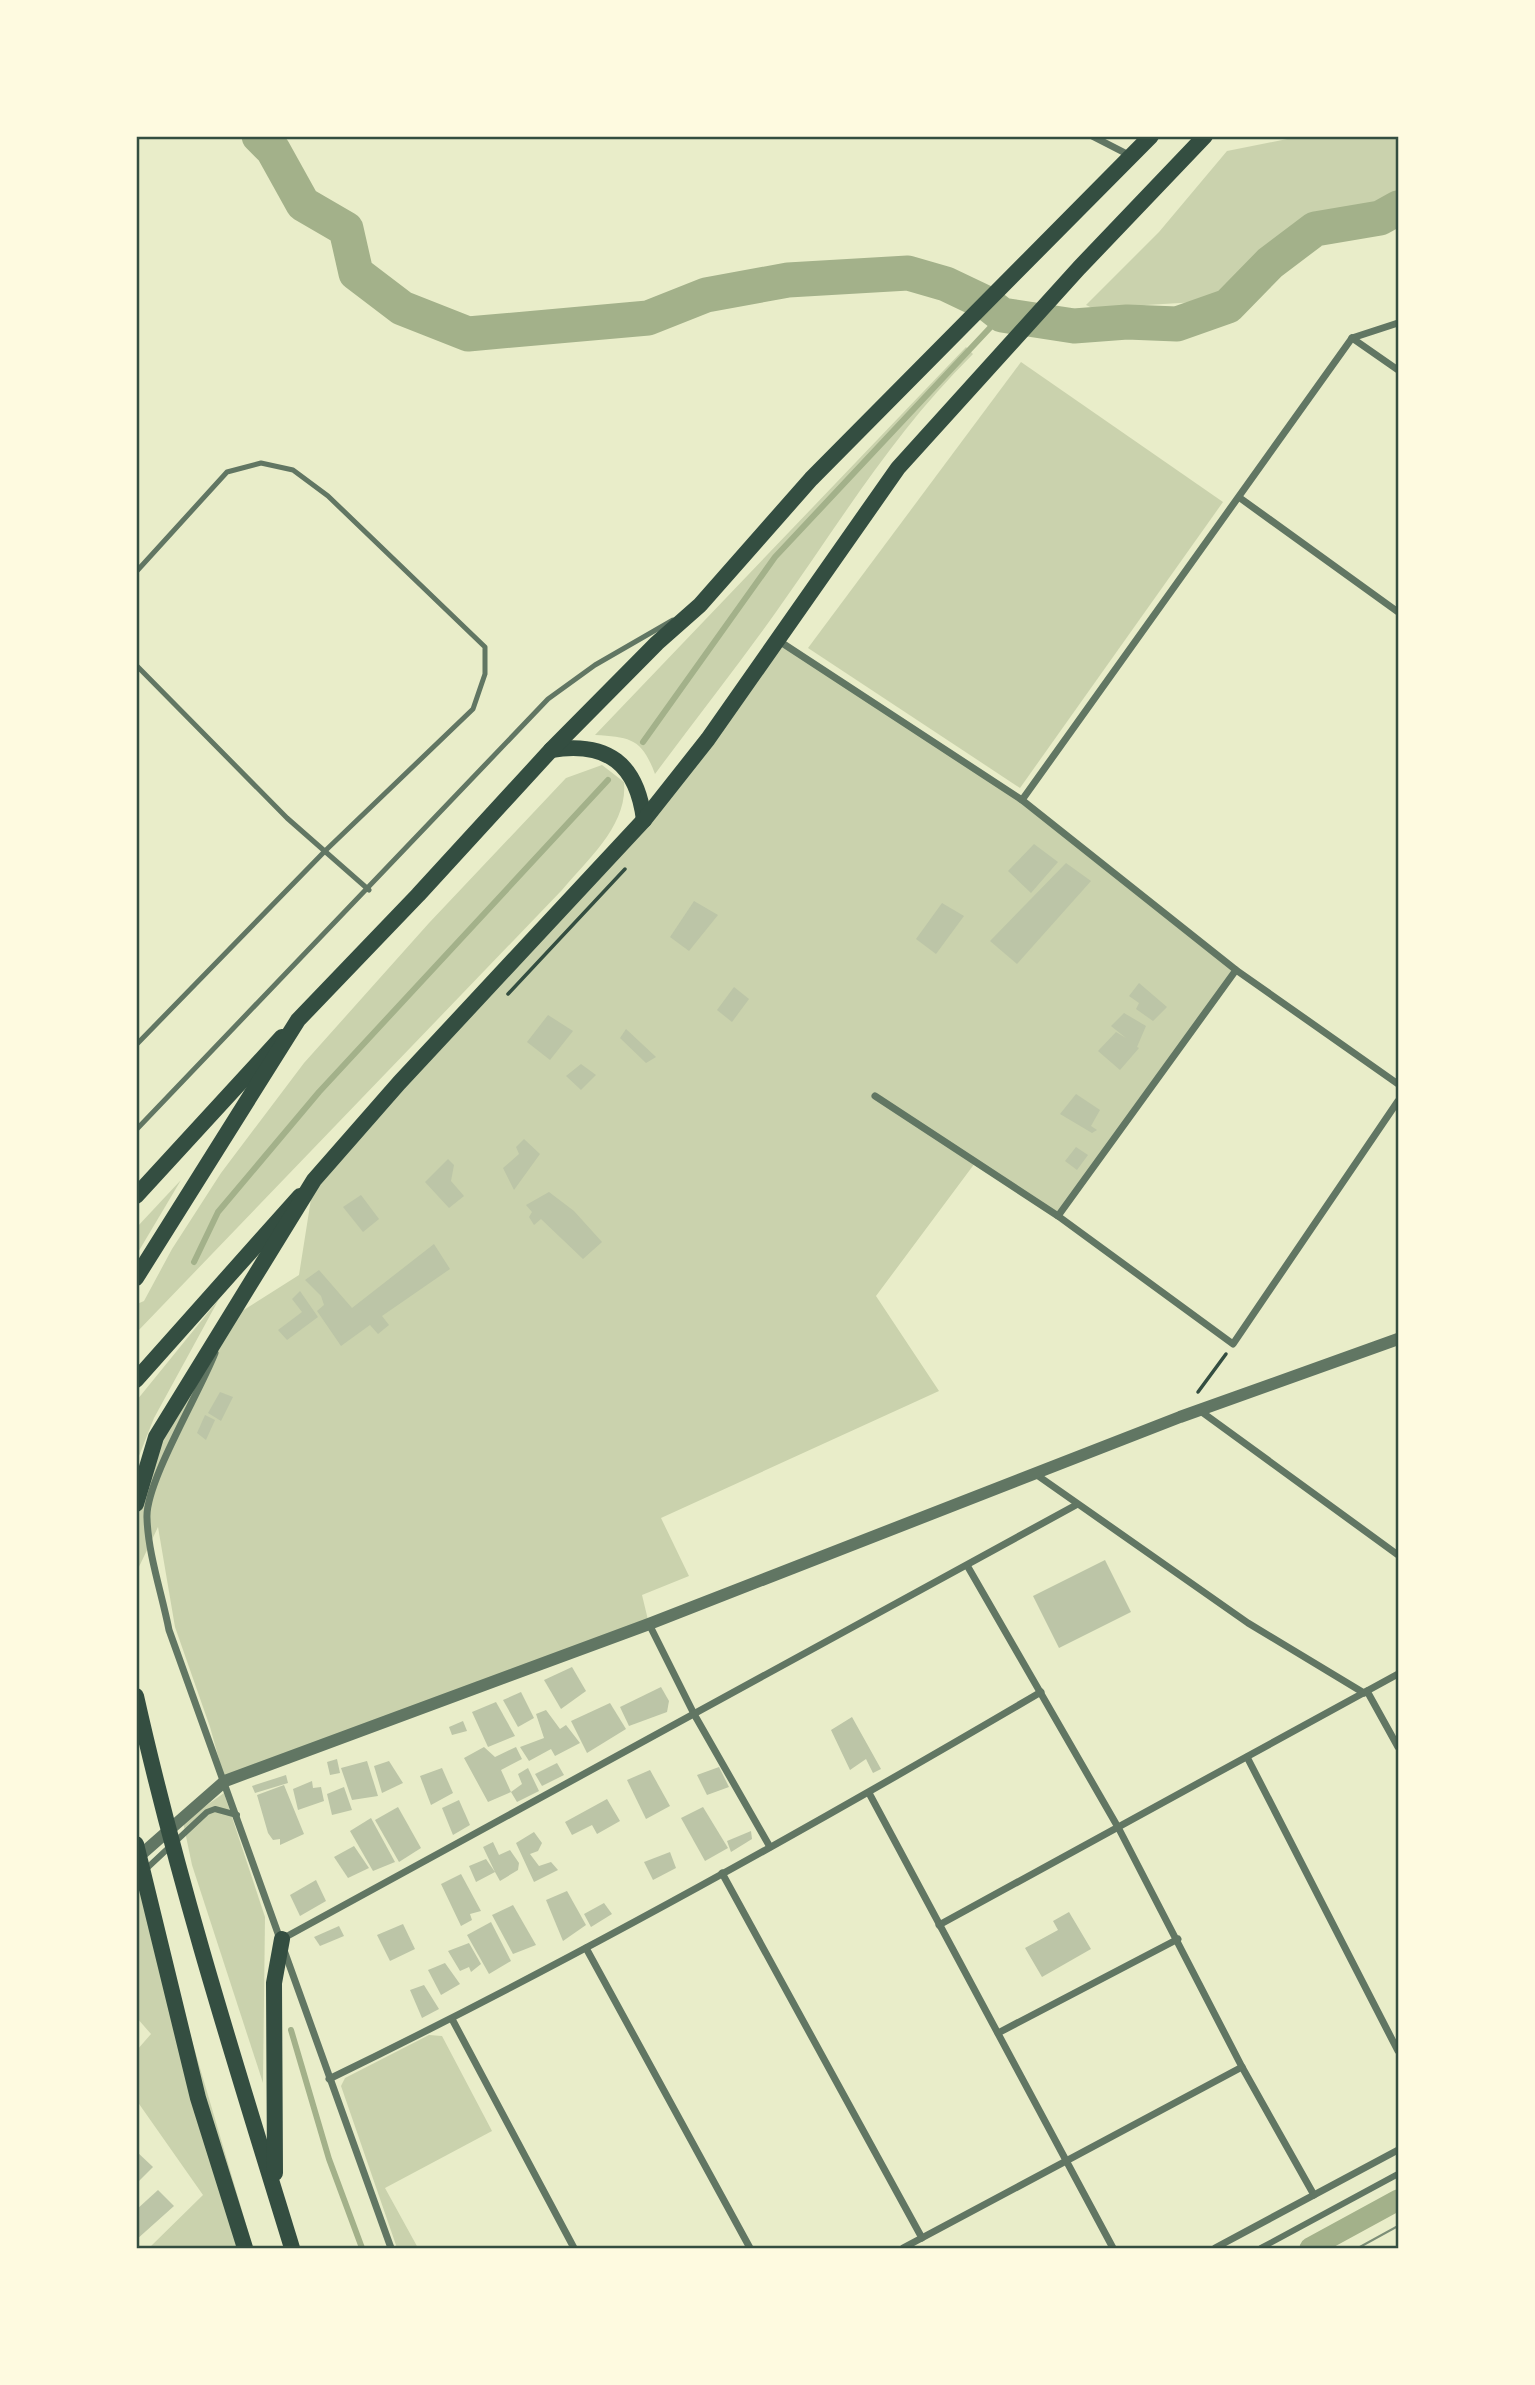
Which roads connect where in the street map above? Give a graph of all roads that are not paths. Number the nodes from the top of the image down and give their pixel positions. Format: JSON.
{"nodes":[{"id":1,"x":1092,"y":136,"type":"edge"},
{"id":2,"x":1151,"y":136,"type":"edge"},
{"id":3,"x":1205,"y":136,"type":"edge"},
{"id":4,"x":1131,"y":156,"type":"junction"},
{"id":5,"x":1398,"y":323,"type":"edge"},
{"id":6,"x":1352,"y":338,"type":"junction"},
{"id":7,"x":1398,"y":370,"type":"edge"},
{"id":8,"x":1240,"y":498,"type":"junction"},
{"id":9,"x":136,"y":572,"type":"edge"},
{"id":10,"x":700,"y":605,"type":"junction"},
{"id":11,"x":1398,"y":612,"type":"edge"},
{"id":12,"x":776,"y":639,"type":"junction"},
{"id":13,"x":136,"y":665,"type":"edge"},
{"id":14,"x":551,"y":750,"type":"junction"},
{"id":15,"x":1022,"y":800,"type":"junction"},
{"id":16,"x":644,"y":820,"type":"junction"},
{"id":17,"x":325,"y":851,"type":"junction"},
{"id":18,"x":369,"y":890,"type":"junction"},
{"id":19,"x":1237,"y":970,"type":"junction"},
{"id":20,"x":298,"y":1020,"type":"junction"},
{"id":21,"x":136,"y":1045,"type":"edge"},
{"id":22,"x":1398,"y":1084,"type":"edge"},
{"id":23,"x":875,"y":1096,"type":"dead end"},
{"id":24,"x":1398,"y":1101,"type":"edge"},
{"id":25,"x":136,"y":1130,"type":"edge"},
{"id":26,"x":314,"y":1180,"type":"junction"},
{"id":27,"x":136,"y":1196,"type":"edge"},
{"id":28,"x":1058,"y":1216,"type":"junction"},
{"id":29,"x":136,"y":1278,"type":"edge"},
{"id":30,"x":228,"y":1320,"type":"junction"},
{"id":31,"x":1398,"y":1339,"type":"edge"},
{"id":32,"x":136,"y":1380,"type":"edge"},
{"id":33,"x":1198,"y":1410,"type":"junction"},
{"id":34,"x":1033,"y":1473,"type":"junction"},
{"id":35,"x":136,"y":1504,"type":"edge"},
{"id":36,"x":1076,"y":1505,"type":"junction"},
{"id":37,"x":1398,"y":1555,"type":"edge"},
{"id":38,"x":968,"y":1567,"type":"junction"},
{"id":39,"x":649,"y":1624,"type":"junction"},
{"id":40,"x":1398,"y":1674,"type":"edge"},
{"id":41,"x":1041,"y":1692,"type":"junction"},
{"id":42,"x":1366,"y":1692,"type":"junction"},
{"id":43,"x":136,"y":1696,"type":"edge"},
{"id":44,"x":694,"y":1714,"type":"junction"},
{"id":45,"x":1398,"y":1748,"type":"edge"},
{"id":46,"x":1247,"y":1757,"type":"junction"},
{"id":47,"x":225,"y":1781,"type":"junction"},
{"id":48,"x":869,"y":1793,"type":"junction"},
{"id":49,"x":237,"y":1815,"type":"junction"},
{"id":50,"x":1119,"y":1829,"type":"junction"},
{"id":51,"x":136,"y":1844,"type":"edge"},
{"id":52,"x":770,"y":1847,"type":"junction"},
{"id":53,"x":136,"y":1858,"type":"edge"},
{"id":54,"x":722,"y":1873,"type":"junction"},
{"id":55,"x":136,"y":1878,"type":"edge"},
{"id":56,"x":939,"y":1925,"type":"junction"},
{"id":57,"x":282,"y":1939,"type":"junction"},
{"id":58,"x":1178,"y":1939,"type":"junction"},
{"id":59,"x":586,"y":1948,"type":"junction"},
{"id":60,"x":452,"y":2019,"type":"junction"},
{"id":61,"x":998,"y":2033,"type":"junction"},
{"id":62,"x":1398,"y":2051,"type":"edge"},
{"id":63,"x":1242,"y":2067,"type":"junction"},
{"id":64,"x":329,"y":2079,"type":"junction"},
{"id":65,"x":1398,"y":2150,"type":"edge"},
{"id":66,"x":1065,"y":2160,"type":"junction"},
{"id":67,"x":1398,"y":2174,"type":"edge"},
{"id":68,"x":275,"y":2193,"type":"junction"},
{"id":69,"x":1314,"y":2195,"type":"junction"},
{"id":70,"x":922,"y":2238,"type":"junction"},
{"id":71,"x":245,"y":2249,"type":"edge"},
{"id":72,"x":292,"y":2249,"type":"edge"},
{"id":73,"x":391,"y":2249,"type":"edge"},
{"id":74,"x":574,"y":2249,"type":"edge"},
{"id":75,"x":750,"y":2249,"type":"edge"},
{"id":76,"x":903,"y":2249,"type":"edge"},
{"id":77,"x":1113,"y":2249,"type":"edge"},
{"id":78,"x":1215,"y":2249,"type":"edge"},
{"id":79,"x":1261,"y":2249,"type":"edge"}],
"edges":[{"from":1,"to":4,"type":"street"},
{"from":2,"to":4,"type":"main road"},
{"from":3,"to":12,"type":"main road"},
{"from":4,"to":10,"type":"main road"},
{"from":5,"to":6,"type":"street"},
{"from":6,"to":7,"type":"street"},
{"from":6,"to":8,"type":"street"},
{"from":8,"to":11,"type":"street"},
{"from":8,"to":15,"type":"street"},
{"from":9,"to":17,"type":"lane"},
{"from":10,"to":14,"type":"main road"},
{"from":10,"to":18,"type":"lane"},
{"from":12,"to":15,"type":"street"},
{"from":12,"to":16,"type":"main road"},
{"from":13,"to":17,"type":"lane"},
{"from":14,"to":16,"type":"main road"},
{"from":14,"to":20,"type":"main road"},
{"from":15,"to":19,"type":"street"},
{"from":16,"to":26,"type":"main road"},
{"from":17,"to":18,"type":"lane"},
{"from":17,"to":21,"type":"lane"},
{"from":18,"to":25,"type":"lane"},
{"from":19,"to":22,"type":"street"},
{"from":19,"to":28,"type":"street"},
{"from":20,"to":27,"type":"main road"},
{"from":20,"to":29,"type":"main road"},
{"from":23,"to":28,"type":"street"},
{"from":24,"to":28,"type":"street"},
{"from":26,"to":30,"type":"main road"},
{"from":26,"to":32,"type":"main road"},
{"from":30,"to":35,"type":"main road"},
{"from":30,"to":47,"type":"street"},
{"from":31,"to":33,"type":"street"},
{"from":33,"to":34,"type":"street"},
{"from":33,"to":37,"type":"street"},
{"from":34,"to":36,"type":"street"},
{"from":34,"to":39,"type":"street"},
{"from":36,"to":38,"type":"street"},
{"from":36,"to":42,"type":"street"},
{"from":38,"to":41,"type":"street"},
{"from":38,"to":44,"type":"street"},
{"from":39,"to":44,"type":"street"},
{"from":39,"to":47,"type":"street"},
{"from":40,"to":42,"type":"street"},
{"from":41,"to":48,"type":"street"},
{"from":41,"to":50,"type":"street"},
{"from":42,"to":45,"type":"street"},
{"from":42,"to":46,"type":"street"},
{"from":43,"to":68,"type":"main road"},
{"from":44,"to":52,"type":"street"},
{"from":44,"to":57,"type":"street"},
{"from":46,"to":50,"type":"street"},
{"from":46,"to":62,"type":"street"},
{"from":47,"to":49,"type":"street"},
{"from":47,"to":53,"type":"street"},
{"from":48,"to":52,"type":"street"},
{"from":48,"to":56,"type":"street"},
{"from":49,"to":55,"type":"street"},
{"from":49,"to":57,"type":"street"},
{"from":50,"to":56,"type":"street"},
{"from":50,"to":58,"type":"street"},
{"from":51,"to":71,"type":"main road"},
{"from":52,"to":54,"type":"street"},
{"from":54,"to":59,"type":"street"},
{"from":54,"to":70,"type":"street"},
{"from":56,"to":61,"type":"street"},
{"from":57,"to":64,"type":"street"},
{"from":57,"to":68,"type":"main road"},
{"from":58,"to":61,"type":"street"},
{"from":58,"to":63,"type":"street"},
{"from":59,"to":60,"type":"street"},
{"from":59,"to":75,"type":"street"},
{"from":60,"to":64,"type":"street"},
{"from":60,"to":74,"type":"street"},
{"from":61,"to":66,"type":"street"},
{"from":63,"to":66,"type":"street"},
{"from":63,"to":69,"type":"street"},
{"from":64,"to":73,"type":"street"},
{"from":65,"to":69,"type":"street"},
{"from":66,"to":70,"type":"street"},
{"from":66,"to":77,"type":"street"},
{"from":67,"to":79,"type":"street"},
{"from":68,"to":72,"type":"main road"},
{"from":69,"to":78,"type":"street"},
{"from":70,"to":76,"type":"street"}]}
